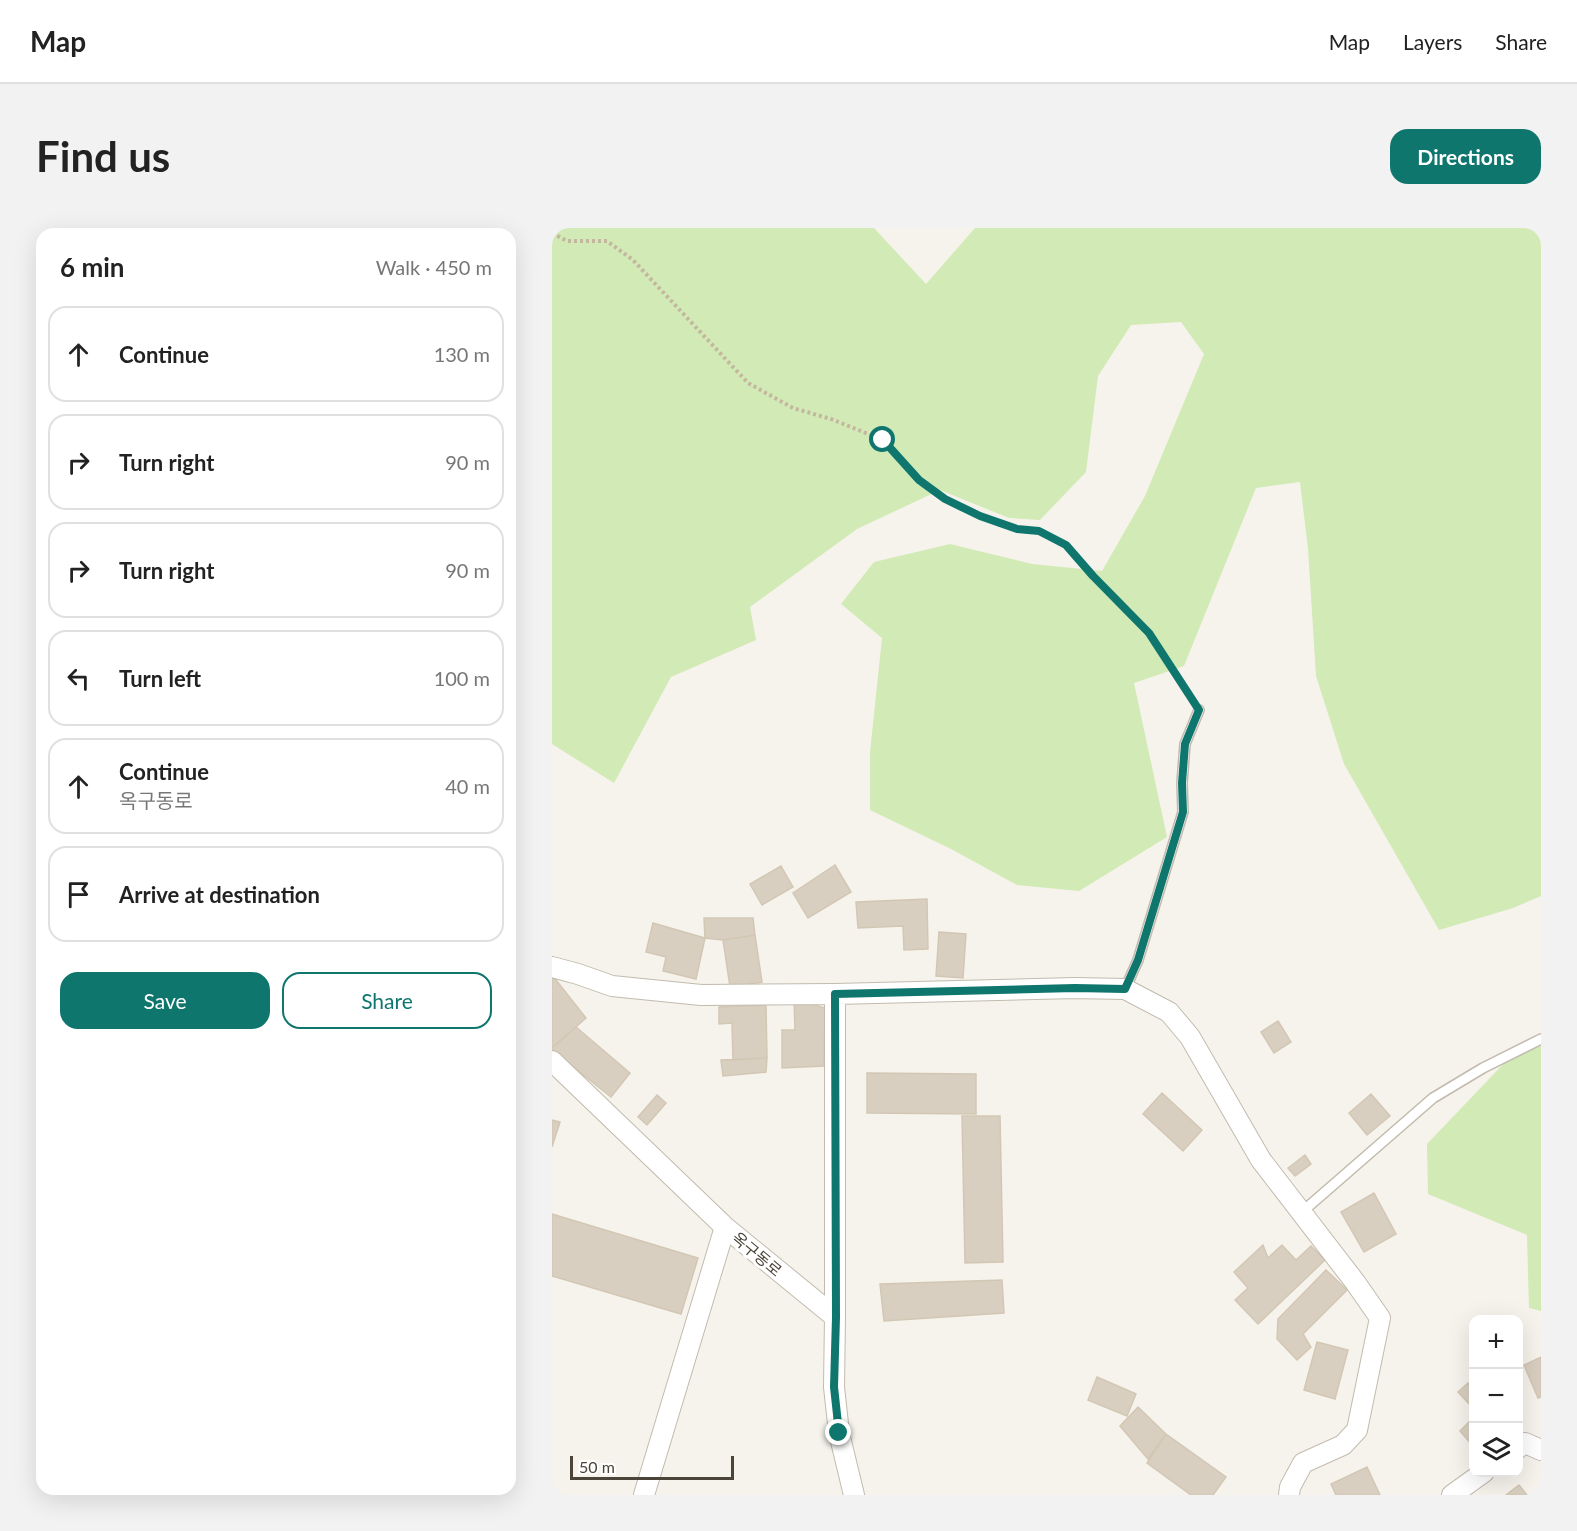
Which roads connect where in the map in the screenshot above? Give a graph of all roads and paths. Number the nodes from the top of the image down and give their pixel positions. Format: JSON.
{"nodes":[{"id":1,"x":552,"y":232,"type":"edge"},
{"id":2,"x":1199,"y":710,"type":"joint"},
{"id":3,"x":552,"y":967,"type":"edge"},
{"id":4,"x":1125,"y":989,"type":"junction"},
{"id":5,"x":835,"y":994,"type":"junction"},
{"id":6,"x":1541,"y":1039,"type":"edge"},
{"id":7,"x":552,"y":1062,"type":"edge"},
{"id":8,"x":1302,"y":1212,"type":"junction"},
{"id":9,"x":725,"y":1227,"type":"junction"},
{"id":10,"x":836,"y":1317,"type":"junction"},
{"id":11,"x":1523,"y":1444,"type":"edge"},
{"id":12,"x":1541,"y":1450,"type":"edge"},
{"id":13,"x":1478,"y":1477,"type":"edge"},
{"id":14,"x":644,"y":1495,"type":"edge"},
{"id":15,"x":854,"y":1495,"type":"edge"},
{"id":16,"x":1289,"y":1495,"type":"edge"},
{"id":17,"x":1452,"y":1495,"type":"edge"}],
"edges":[{"from":1,"to":2,"type":"path"},
{"from":2,"to":4,"type":"lane"},
{"from":3,"to":5,"type":"street"},
{"from":4,"to":5,"type":"street"},
{"from":4,"to":8,"type":"street"},
{"from":5,"to":10,"type":"street"},
{"from":6,"to":8,"type":"lane"},
{"from":7,"to":9,"type":"street","name":"옥구동로"},
{"from":8,"to":16,"type":"street"},
{"from":9,"to":10,"type":"street","name":"옥구동로"},
{"from":9,"to":14,"type":"street"},
{"from":10,"to":15,"type":"street"},
{"from":11,"to":12,"type":"street"},
{"from":13,"to":17,"type":"street"}]}
